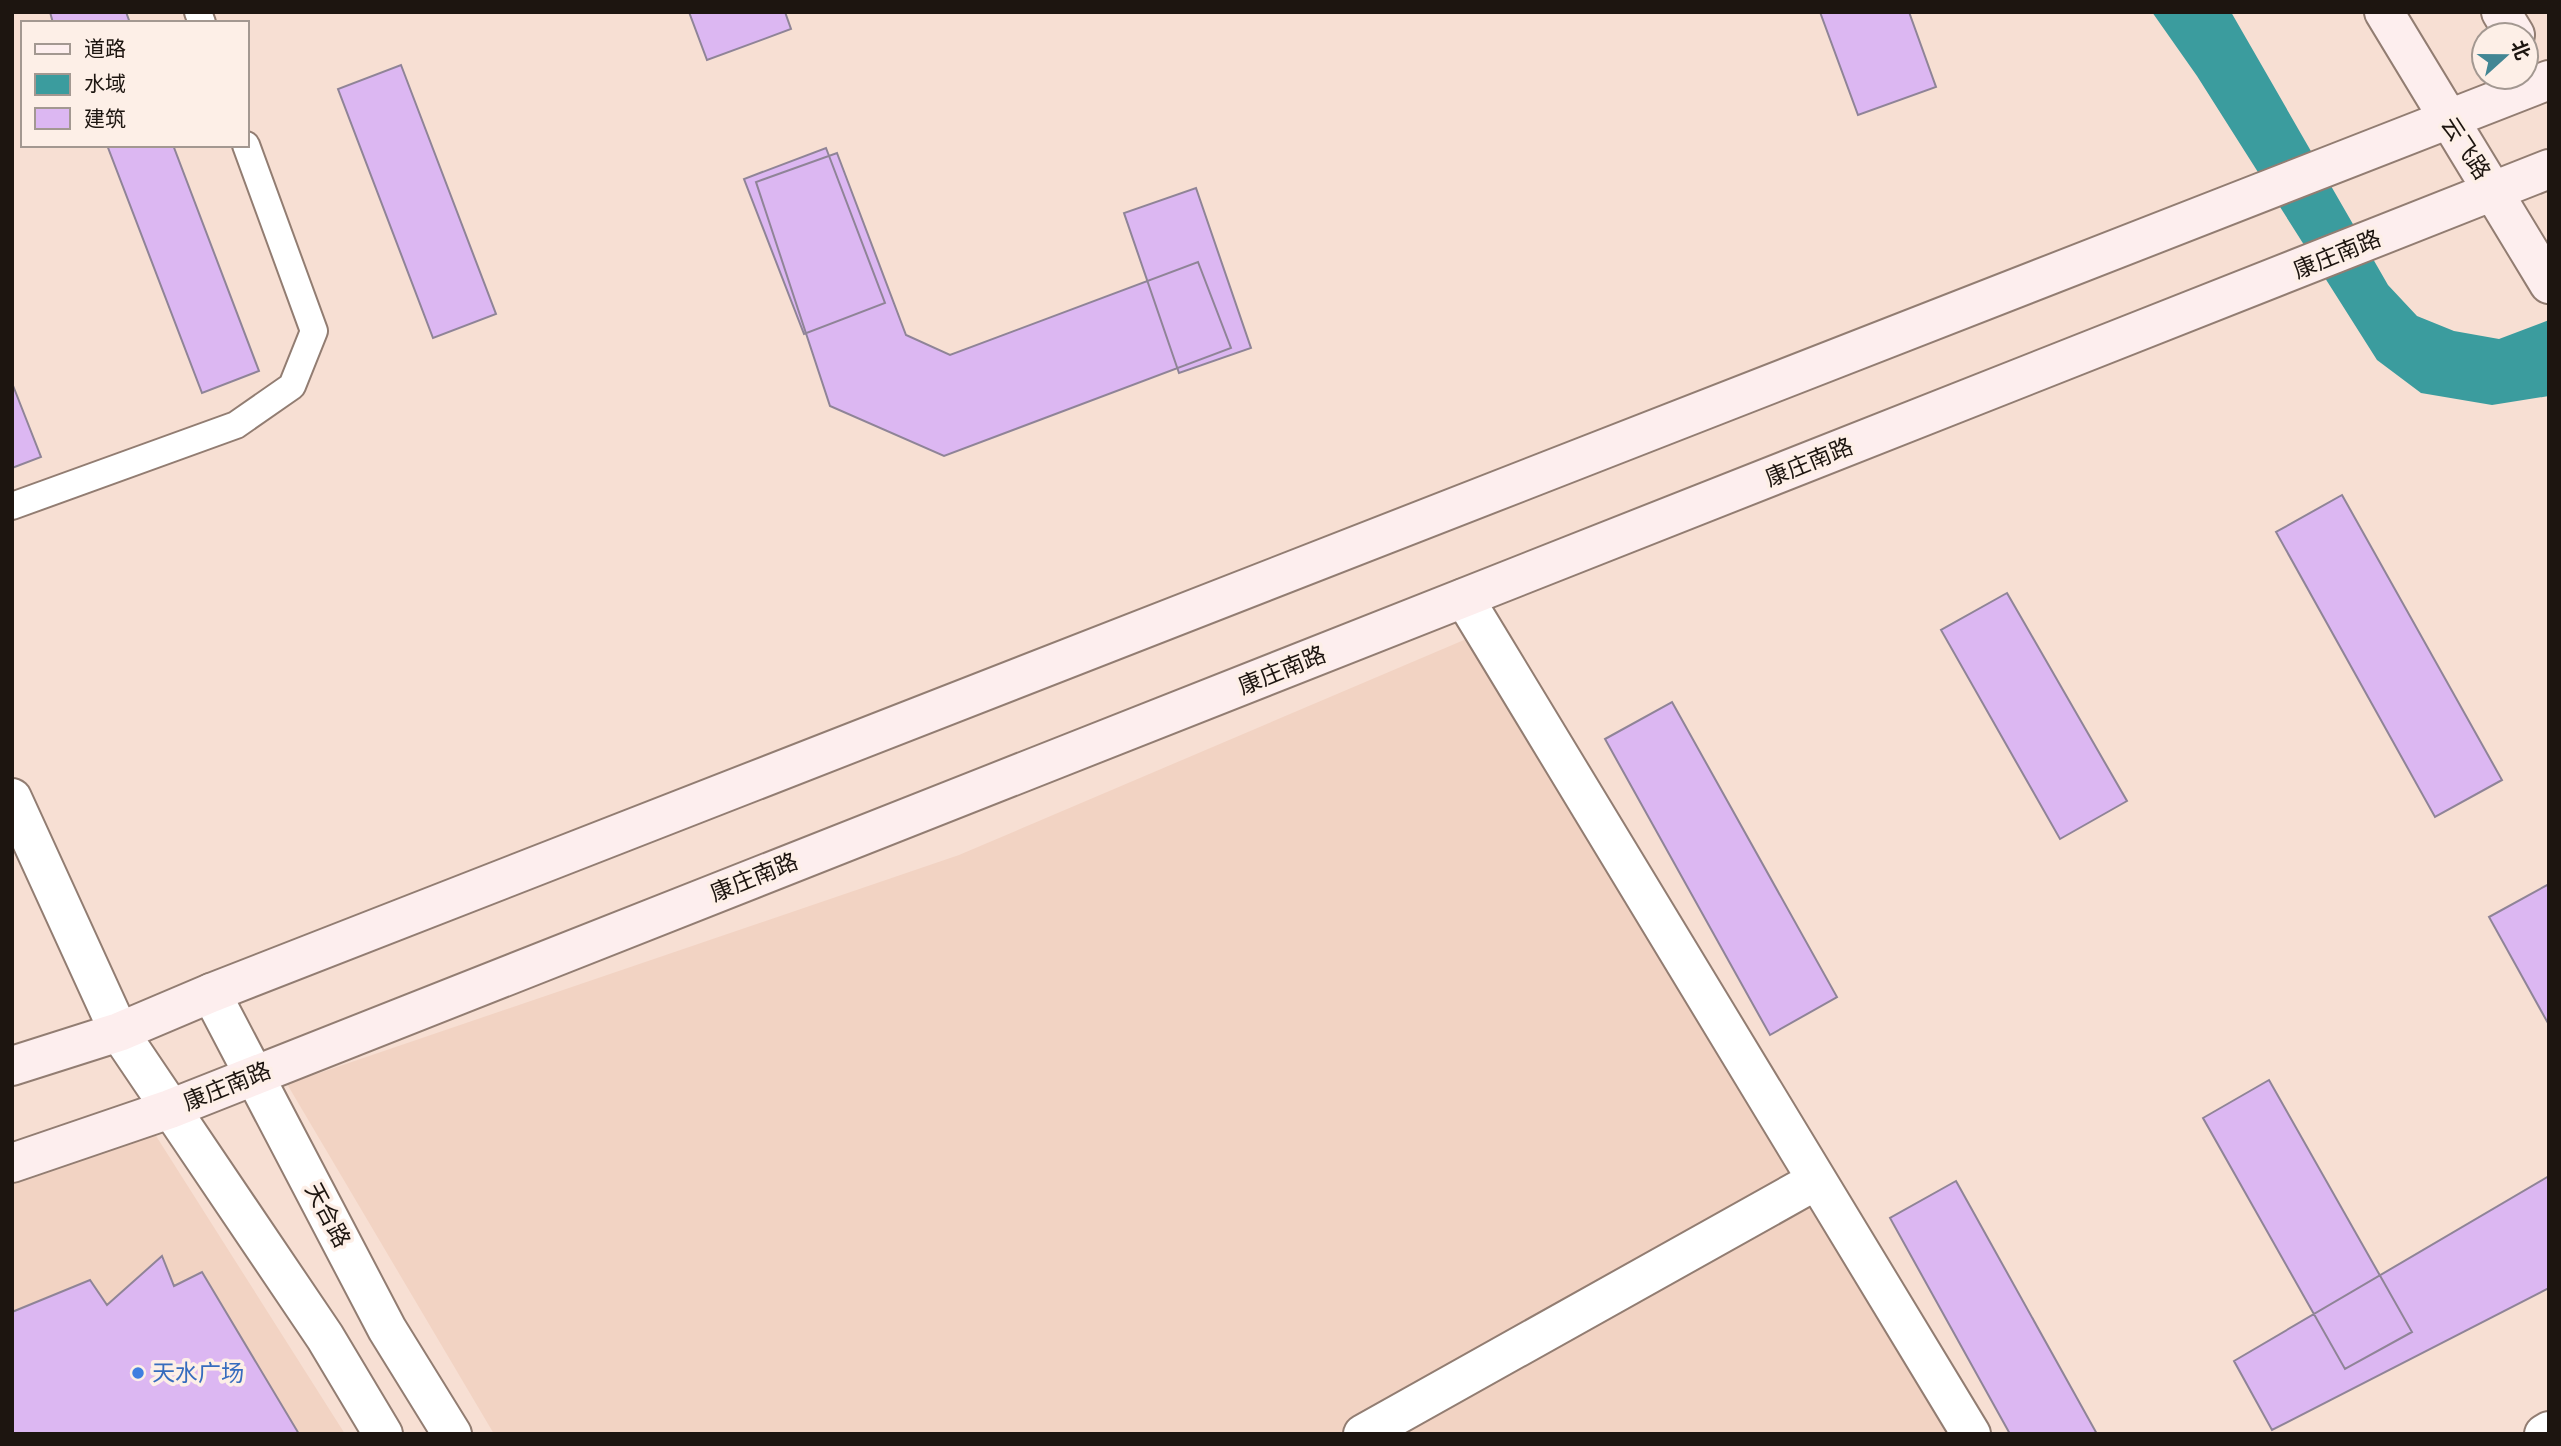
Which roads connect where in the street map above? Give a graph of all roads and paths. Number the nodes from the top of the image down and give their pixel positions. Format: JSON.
{"nodes":[{"id":1,"x":2384,"y":12,"type":"edge"},
{"id":2,"x":2541,"y":77,"type":"edge"},
{"id":3,"x":2447,"y":119,"type":"junction"},
{"id":4,"x":247,"y":147,"type":"edge"},
{"id":5,"x":2549,"y":169,"type":"edge"},
{"id":6,"x":2495,"y":191,"type":"junction"},
{"id":7,"x":2549,"y":284,"type":"edge"},
{"id":8,"x":12,"y":506,"type":"edge"},
{"id":9,"x":1464,"y":598,"type":"junction"},
{"id":10,"x":12,"y":798,"type":"edge"},
{"id":11,"x":211,"y":993,"type":"junction"},
{"id":12,"x":119,"y":1032,"type":"junction"},
{"id":13,"x":12,"y":1066,"type":"edge"},
{"id":14,"x":254,"y":1075,"type":"junction"},
{"id":15,"x":170,"y":1109,"type":"junction"},
{"id":16,"x":12,"y":1163,"type":"edge"},
{"id":17,"x":1817,"y":1180,"type":"junction"},
{"id":18,"x":2549,"y":1431,"type":"edge"},
{"id":19,"x":383,"y":1434,"type":"edge"},
{"id":20,"x":452,"y":1434,"type":"edge"},
{"id":21,"x":1363,"y":1434,"type":"edge"},
{"id":22,"x":1971,"y":1434,"type":"edge"},
{"id":23,"x":2544,"y":1434,"type":"edge"}],
"edges":[{"from":1,"to":3,"type":"main road","name":"云飞路"},
{"from":2,"to":3,"type":"main road"},
{"from":3,"to":6,"type":"main road","name":"云飞路"},
{"from":3,"to":11,"type":"main road"},
{"from":4,"to":8,"type":"lane"},
{"from":5,"to":6,"type":"main road","name":"康庄南路"},
{"from":6,"to":7,"type":"main road","name":"云飞路"},
{"from":6,"to":9,"type":"main road","name":"康庄南路"},
{"from":9,"to":14,"type":"main road","name":"康庄南路"},
{"from":9,"to":17,"type":"street"},
{"from":10,"to":12,"type":"street"},
{"from":11,"to":12,"type":"main road"},
{"from":11,"to":14,"type":"street","name":"天合路"},
{"from":12,"to":13,"type":"main road"},
{"from":12,"to":15,"type":"street"},
{"from":14,"to":15,"type":"main road","name":"康庄南路"},
{"from":14,"to":20,"type":"street","name":"天合路"},
{"from":15,"to":16,"type":"main road","name":"康庄南路"},
{"from":15,"to":19,"type":"street"},
{"from":17,"to":21,"type":"street"},
{"from":17,"to":22,"type":"street"},
{"from":18,"to":23,"type":"street"}]}
